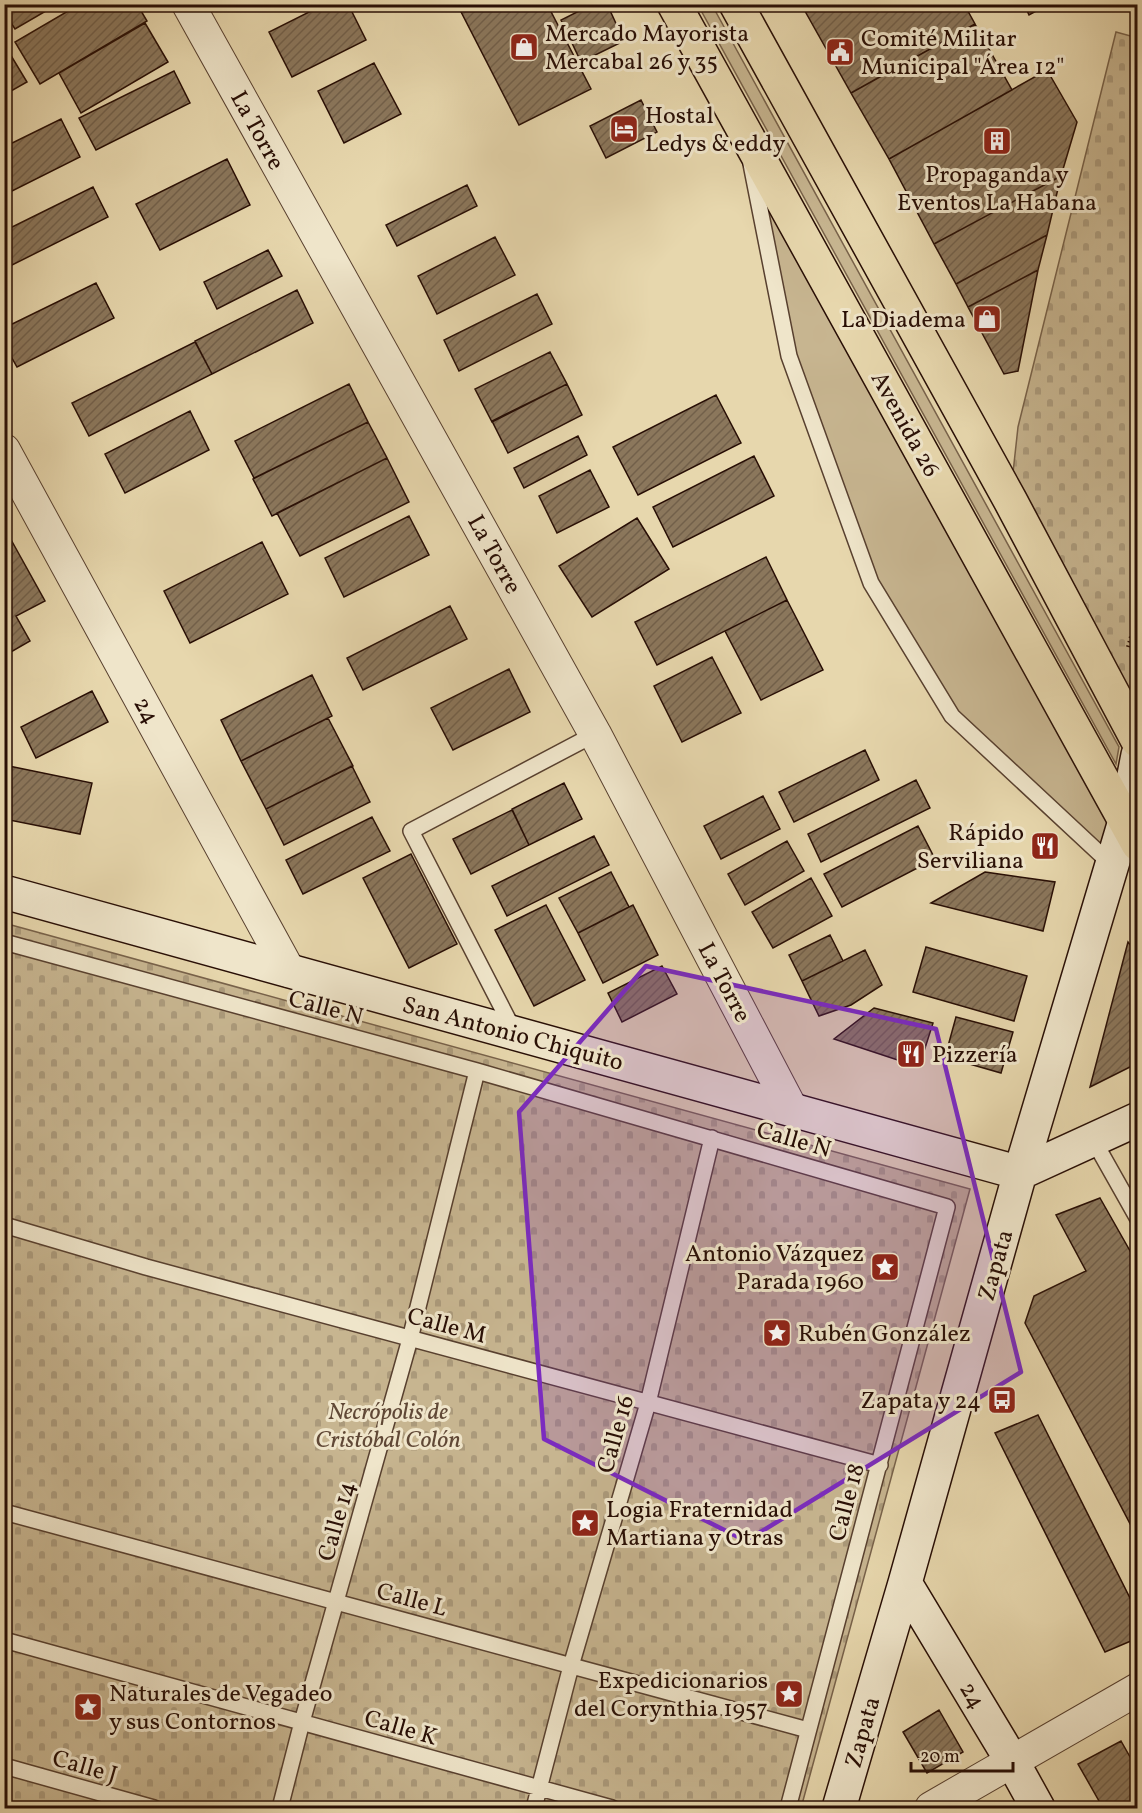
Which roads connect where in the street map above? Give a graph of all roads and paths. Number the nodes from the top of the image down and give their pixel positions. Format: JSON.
{"nodes":[{"id":1,"x":188,"y":4,"type":"edge"},
{"id":2,"x":674,"y":4,"type":"edge"},
{"id":3,"x":736,"y":4,"type":"edge"},
{"id":4,"x":744,"y":132,"type":"junction"},
{"id":5,"x":4,"y":450,"type":"edge"},
{"id":6,"x":596,"y":734,"type":"junction"},
{"id":7,"x":1137,"y":741,"type":"edge"},
{"id":8,"x":1137,"y":755,"type":"edge"},
{"id":9,"x":1131,"y":832,"type":"edge"},
{"id":10,"x":1112,"y":866,"type":"junction"},
{"id":11,"x":4,"y":892,"type":"edge"},
{"id":12,"x":4,"y":942,"type":"edge"},
{"id":13,"x":290,"y":971,"type":"junction"},
{"id":14,"x":515,"y":1033,"type":"junction"},
{"id":15,"x":477,"y":1071,"type":"junction"},
{"id":16,"x":792,"y":1110,"type":"junction"},
{"id":17,"x":1137,"y":1119,"type":"edge"},
{"id":18,"x":712,"y":1138,"type":"junction"},
{"id":19,"x":1094,"y":1141,"type":"junction"},
{"id":20,"x":1020,"y":1173,"type":"junction"},
{"id":21,"x":947,"y":1207,"type":"joint"},
{"id":22,"x":1137,"y":1219,"type":"edge"},
{"id":23,"x":4,"y":1225,"type":"edge"},
{"id":24,"x":410,"y":1339,"type":"junction"},
{"id":25,"x":648,"y":1403,"type":"junction"},
{"id":26,"x":880,"y":1465,"type":"junction"},
{"id":27,"x":4,"y":1512,"type":"edge"},
{"id":28,"x":905,"y":1583,"type":"junction"},
{"id":29,"x":337,"y":1602,"type":"junction"},
{"id":30,"x":4,"y":1640,"type":"edge"},
{"id":31,"x":571,"y":1666,"type":"junction"},
{"id":32,"x":1137,"y":1689,"type":"edge"},
{"id":33,"x":302,"y":1722,"type":"junction"},
{"id":34,"x":808,"y":1730,"type":"junction"},
{"id":35,"x":1012,"y":1761,"type":"junction"},
{"id":36,"x":4,"y":1766,"type":"edge"},
{"id":37,"x":539,"y":1788,"type":"junction"},
{"id":38,"x":154,"y":1809,"type":"edge"},
{"id":39,"x":280,"y":1809,"type":"edge"},
{"id":40,"x":534,"y":1809,"type":"edge"},
{"id":41,"x":612,"y":1809,"type":"edge"},
{"id":42,"x":788,"y":1809,"type":"edge"},
{"id":43,"x":839,"y":1809,"type":"edge"},
{"id":44,"x":931,"y":1809,"type":"edge"},
{"id":45,"x":1038,"y":1809,"type":"edge"}],
"edges":[{"from":1,"to":6,"type":"street","name":"La Torre"},
{"from":2,"to":4,"type":"main road","name":"Avenida 26"},
{"from":3,"to":7,"type":"main road"},
{"from":4,"to":9,"type":"main road","name":"Avenida 26"},
{"from":4,"to":10,"type":"lane"},
{"from":5,"to":13,"type":"street","name":"24"},
{"from":6,"to":14,"type":"lane"},
{"from":6,"to":16,"type":"street","name":"La Torre"},
{"from":8,"to":9,"type":"main road","name":"Zapata"},
{"from":9,"to":10,"type":"main road","name":"Zapata"},
{"from":10,"to":20,"type":"main road","name":"Zapata"},
{"from":11,"to":13,"type":"main road","name":"San Antonio Chiquito"},
{"from":12,"to":15,"type":"lane","name":"Calle N"},
{"from":13,"to":14,"type":"main road","name":"San Antonio Chiquito"},
{"from":14,"to":16,"type":"main road","name":"San Antonio Chiquito"},
{"from":15,"to":18,"type":"lane","name":"Calle N"},
{"from":15,"to":24,"type":"lane","name":"Calle 14"},
{"from":16,"to":20,"type":"main road","name":"San Antonio Chiquito"},
{"from":17,"to":19,"type":"main road"},
{"from":18,"to":21,"type":"lane","name":"Calle N"},
{"from":18,"to":25,"type":"lane","name":"Calle 16"},
{"from":19,"to":20,"type":"main road"},
{"from":19,"to":22,"type":"lane"},
{"from":20,"to":28,"type":"main road","name":"Zapata"},
{"from":21,"to":26,"type":"lane","name":"Calle 18"},
{"from":23,"to":24,"type":"lane","name":"Calle M"},
{"from":24,"to":25,"type":"lane","name":"Calle M"},
{"from":24,"to":29,"type":"lane","name":"Calle 14"},
{"from":25,"to":26,"type":"lane","name":"Calle M"},
{"from":25,"to":31,"type":"lane","name":"Calle 16"},
{"from":26,"to":34,"type":"lane","name":"Calle 18"},
{"from":27,"to":29,"type":"lane","name":"Calle L"},
{"from":28,"to":35,"type":"main road","name":"24"},
{"from":28,"to":43,"type":"main road","name":"Zapata"},
{"from":29,"to":31,"type":"lane","name":"Calle L"},
{"from":29,"to":33,"type":"lane","name":"Calle 14"},
{"from":30,"to":33,"type":"lane","name":"Calle K"},
{"from":31,"to":34,"type":"lane","name":"Calle L"},
{"from":31,"to":37,"type":"lane","name":"Calle 16"},
{"from":32,"to":35,"type":"street"},
{"from":33,"to":37,"type":"lane","name":"Calle K"},
{"from":33,"to":39,"type":"lane","name":"Calle 14"},
{"from":34,"to":42,"type":"lane","name":"Calle 18"},
{"from":35,"to":44,"type":"street"},
{"from":35,"to":45,"type":"main road","name":"24"},
{"from":36,"to":38,"type":"lane","name":"Calle J"},
{"from":37,"to":40,"type":"lane","name":"Calle 16"},
{"from":37,"to":41,"type":"lane","name":"Calle K"}]}
